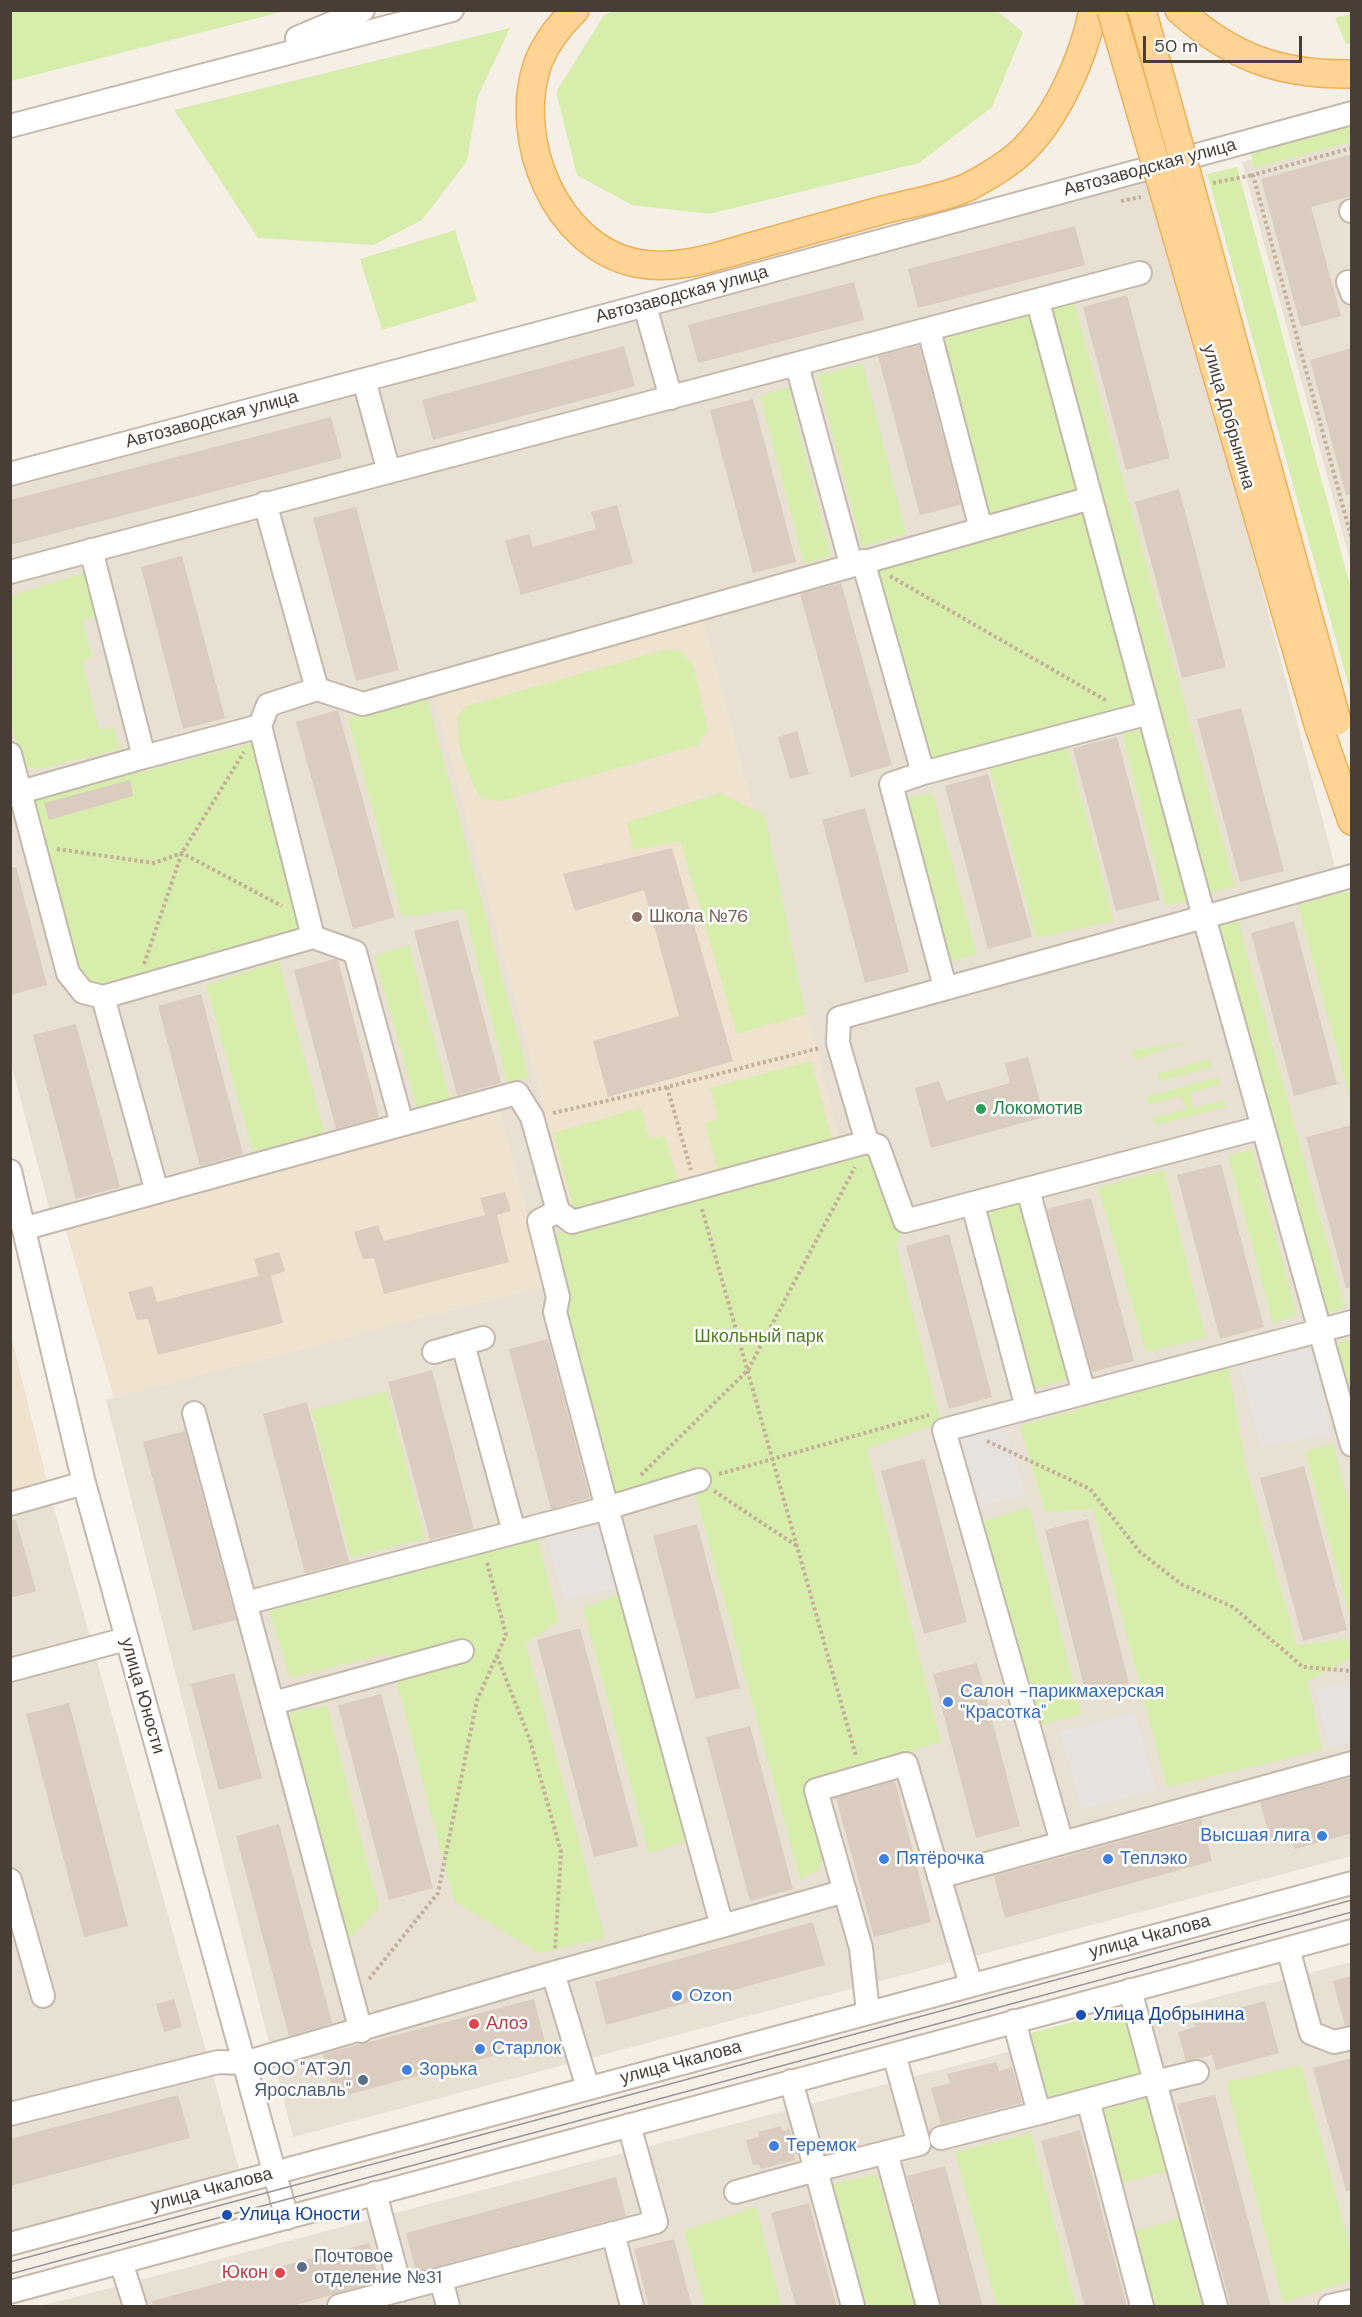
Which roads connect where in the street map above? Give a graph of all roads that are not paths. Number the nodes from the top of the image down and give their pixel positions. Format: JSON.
{"nodes":[{"id":1,"x":363,"y":10,"type":"edge"},
{"id":2,"x":452,"y":10,"type":"edge"},
{"id":3,"x":575,"y":10,"type":"edge"},
{"id":4,"x":1093,"y":10,"type":"edge"},
{"id":5,"x":1111,"y":10,"type":"edge"},
{"id":6,"x":1143,"y":10,"type":"edge"},
{"id":7,"x":1179,"y":10,"type":"edge"},
{"id":8,"x":1352,"y":74,"type":"edge"},
{"id":9,"x":197,"y":75,"type":"junction"},
{"id":10,"x":1352,"y":113,"type":"edge"},
{"id":11,"x":10,"y":126,"type":"edge"},
{"id":12,"x":1140,"y":273,"type":"dead end"},
{"id":13,"x":1038,"y":302,"type":"junction"},
{"id":14,"x":645,"y":306,"type":"junction"},
{"id":15,"x":929,"y":330,"type":"junction"},
{"id":16,"x":796,"y":365,"type":"junction"},
{"id":17,"x":364,"y":380,"type":"junction"},
{"id":18,"x":671,"y":398,"type":"junction"},
{"id":19,"x":389,"y":472,"type":"junction"},
{"id":20,"x":10,"y":474,"type":"edge"},
{"id":21,"x":1091,"y":498,"type":"junction"},
{"id":22,"x":265,"y":503,"type":"junction"},
{"id":23,"x":981,"y":529,"type":"junction"},
{"id":24,"x":91,"y":550,"type":"junction"},
{"id":25,"x":857,"y":563,"type":"junction"},
{"id":26,"x":10,"y":572,"type":"edge"},
{"id":27,"x":317,"y":689,"type":"junction"},
{"id":28,"x":1142,"y":715,"type":"junction"},
{"id":29,"x":1328,"y":724,"type":"junction"},
{"id":30,"x":260,"y":726,"type":"junction"},
{"id":31,"x":10,"y":754,"type":"edge"},
{"id":32,"x":144,"y":758,"type":"junction"},
{"id":33,"x":923,"y":773,"type":"junction"},
{"id":34,"x":1352,"y":786,"type":"edge"},
{"id":35,"x":16,"y":793,"type":"edge"},
{"id":36,"x":1352,"y":821,"type":"edge"},
{"id":37,"x":1352,"y":876,"type":"edge"},
{"id":38,"x":1204,"y":917,"type":"junction"},
{"id":39,"x":311,"y":927,"type":"junction"},
{"id":40,"x":945,"y":987,"type":"junction"},
{"id":41,"x":103,"y":997,"type":"junction"},
{"id":42,"x":402,"y":1124,"type":"junction"},
{"id":43,"x":1263,"y":1127,"type":"junction"},
{"id":44,"x":867,"y":1142,"type":"junction"},
{"id":45,"x":10,"y":1171,"type":"edge"},
{"id":46,"x":1028,"y":1190,"type":"junction"},
{"id":47,"x":157,"y":1192,"type":"junction"},
{"id":48,"x":973,"y":1205,"type":"junction"},
{"id":49,"x":558,"y":1211,"type":"junction"},
{"id":50,"x":26,"y":1228,"type":"junction"},
{"id":51,"x":1352,"y":1322,"type":"edge"},
{"id":52,"x":1321,"y":1331,"type":"junction"},
{"id":53,"x":434,"y":1352,"type":"dead end"},
{"id":54,"x":1084,"y":1394,"type":"junction"},
{"id":55,"x":1027,"y":1408,"type":"junction"},
{"id":56,"x":194,"y":1413,"type":"dead end"},
{"id":57,"x":1352,"y":1445,"type":"edge"},
{"id":58,"x":699,"y":1480,"type":"road end"},
{"id":59,"x":84,"y":1483,"type":"junction"},
{"id":60,"x":10,"y":1504,"type":"edge"},
{"id":61,"x":608,"y":1508,"type":"junction"},
{"id":62,"x":514,"y":1532,"type":"junction"},
{"id":63,"x":246,"y":1603,"type":"junction"},
{"id":64,"x":126,"y":1639,"type":"junction"},
{"id":65,"x":462,"y":1651,"type":"dead end"},
{"id":66,"x":10,"y":1670,"type":"edge"},
{"id":67,"x":273,"y":1703,"type":"junction"},
{"id":68,"x":1352,"y":1763,"type":"edge"},
{"id":69,"x":1062,"y":1843,"type":"junction"},
{"id":70,"x":939,"y":1877,"type":"junction"},
{"id":71,"x":10,"y":1880,"type":"edge"},
{"id":72,"x":1352,"y":1883,"type":"edge"},
{"id":73,"x":845,"y":1891,"type":"junction"},
{"id":74,"x":722,"y":1926,"type":"junction"},
{"id":75,"x":1352,"y":1931,"type":"edge"},
{"id":76,"x":1288,"y":1948,"type":"junction"},
{"id":77,"x":553,"y":1973,"type":"junction"},
{"id":78,"x":971,"y":1985,"type":"junction"},
{"id":79,"x":1130,"y":1990,"type":"junction"},
{"id":80,"x":43,"y":1996,"type":"dead end"},
{"id":81,"x":868,"y":2013,"type":"junction"},
{"id":82,"x":1014,"y":2021,"type":"junction"},
{"id":83,"x":362,"y":2031,"type":"junction"},
{"id":84,"x":1352,"y":2038,"type":"edge"},
{"id":85,"x":894,"y":2054,"type":"junction"},
{"id":86,"x":244,"y":2063,"type":"junction"},
{"id":87,"x":1197,"y":2072,"type":"dead end"},
{"id":88,"x":791,"y":2081,"type":"junction"},
{"id":89,"x":1155,"y":2082,"type":"junction"},
{"id":90,"x":588,"y":2088,"type":"junction"},
{"id":91,"x":1088,"y":2100,"type":"junction"},
{"id":92,"x":1039,"y":2113,"type":"junction"},
{"id":93,"x":10,"y":2114,"type":"edge"},
{"id":94,"x":629,"y":2125,"type":"junction"},
{"id":95,"x":941,"y":2138,"type":"dead end"},
{"id":96,"x":886,"y":2152,"type":"junction"},
{"id":97,"x":816,"y":2170,"type":"junction"},
{"id":98,"x":274,"y":2173,"type":"junction"},
{"id":99,"x":736,"y":2192,"type":"dead end"},
{"id":100,"x":375,"y":2193,"type":"junction"},
{"id":101,"x":287,"y":2218,"type":"junction"},
{"id":102,"x":613,"y":2233,"type":"junction"},
{"id":103,"x":10,"y":2244,"type":"edge"},
{"id":104,"x":122,"y":2262,"type":"junction"},
{"id":105,"x":441,"y":2279,"type":"junction"},
{"id":106,"x":401,"y":2290,"type":"junction"},
{"id":107,"x":10,"y":2292,"type":"edge"},
{"id":108,"x":1352,"y":2301,"type":"edge"},
{"id":109,"x":135,"y":2307,"type":"edge"},
{"id":110,"x":339,"y":2307,"type":"edge"},
{"id":111,"x":448,"y":2307,"type":"edge"},
{"id":112,"x":632,"y":2307,"type":"edge"},
{"id":113,"x":853,"y":2307,"type":"edge"},
{"id":114,"x":928,"y":2307,"type":"edge"},
{"id":115,"x":1142,"y":2307,"type":"edge"},
{"id":116,"x":1216,"y":2307,"type":"edge"},
{"id":117,"x":1330,"y":2307,"type":"edge"}],
"edges":[{"from":1,"to":9,"type":"street"},
{"from":2,"to":9,"type":"street"},
{"from":3,"to":4,"type":"main road"},
{"from":5,"to":29,"type":"main road","name":"улица Добрынина","bridge":true},
{"from":6,"to":29,"type":"main road","name":"улица Добрынина","bridge":true},
{"from":7,"to":8,"type":"main road"},
{"from":9,"to":11,"type":"street"},
{"from":10,"to":14,"type":"street","name":"Автозаводская улица"},
{"from":12,"to":13,"type":"street"},
{"from":13,"to":15,"type":"street"},
{"from":13,"to":21,"type":"street"},
{"from":14,"to":17,"type":"street","name":"Автозаводская улица"},
{"from":14,"to":18,"type":"street"},
{"from":15,"to":16,"type":"street"},
{"from":15,"to":23,"type":"street"},
{"from":16,"to":18,"type":"street"},
{"from":16,"to":25,"type":"street"},
{"from":17,"to":19,"type":"street"},
{"from":17,"to":20,"type":"street","name":"Автозаводская улица"},
{"from":18,"to":19,"type":"street"},
{"from":19,"to":22,"type":"street"},
{"from":21,"to":23,"type":"street"},
{"from":21,"to":28,"type":"street"},
{"from":22,"to":24,"type":"street"},
{"from":22,"to":27,"type":"street"},
{"from":23,"to":25,"type":"street"},
{"from":24,"to":26,"type":"street"},
{"from":24,"to":32,"type":"street"},
{"from":25,"to":27,"type":"street"},
{"from":25,"to":33,"type":"street"},
{"from":27,"to":30,"type":"street"},
{"from":28,"to":33,"type":"street"},
{"from":28,"to":38,"type":"street"},
{"from":29,"to":34,"type":"main road","name":"улица Добрынина"},
{"from":29,"to":36,"type":"main road","name":"улица Добрынина"},
{"from":30,"to":32,"type":"street"},
{"from":30,"to":39,"type":"street"},
{"from":31,"to":35,"type":"street"},
{"from":32,"to":35,"type":"street"},
{"from":33,"to":40,"type":"street"},
{"from":35,"to":41,"type":"street"},
{"from":37,"to":38,"type":"street"},
{"from":38,"to":40,"type":"street"},
{"from":38,"to":43,"type":"street"},
{"from":39,"to":41,"type":"street"},
{"from":39,"to":42,"type":"street"},
{"from":40,"to":44,"type":"street"},
{"from":41,"to":47,"type":"street"},
{"from":42,"to":47,"type":"street"},
{"from":42,"to":49,"type":"street"},
{"from":43,"to":46,"type":"street"},
{"from":43,"to":52,"type":"street"},
{"from":44,"to":48,"type":"street"},
{"from":44,"to":49,"type":"street"},
{"from":45,"to":50,"type":"street","name":"улица Юности"},
{"from":46,"to":48,"type":"street"},
{"from":46,"to":54,"type":"street"},
{"from":47,"to":50,"type":"street"},
{"from":48,"to":55,"type":"street"},
{"from":49,"to":61,"type":"street"},
{"from":50,"to":59,"type":"street","name":"улица Юности"},
{"from":51,"to":52,"type":"street"},
{"from":52,"to":54,"type":"street"},
{"from":52,"to":57,"type":"street"},
{"from":53,"to":62,"type":"street"},
{"from":54,"to":55,"type":"street"},
{"from":55,"to":69,"type":"street"},
{"from":56,"to":63,"type":"street"},
{"from":58,"to":61,"type":"street"},
{"from":59,"to":60,"type":"street"},
{"from":59,"to":64,"type":"street","name":"улица Юности"},
{"from":61,"to":62,"type":"street"},
{"from":61,"to":74,"type":"street"},
{"from":62,"to":63,"type":"street"},
{"from":63,"to":67,"type":"street"},
{"from":64,"to":66,"type":"street"},
{"from":64,"to":86,"type":"street","name":"улица Юности"},
{"from":65,"to":67,"type":"street"},
{"from":67,"to":83,"type":"street"},
{"from":68,"to":69,"type":"street"},
{"from":69,"to":70,"type":"street"},
{"from":70,"to":73,"type":"street"},
{"from":70,"to":78,"type":"street"},
{"from":71,"to":80,"type":"street"},
{"from":72,"to":78,"type":"street","name":"улица Чкалова"},
{"from":73,"to":74,"type":"street"},
{"from":73,"to":81,"type":"street"},
{"from":74,"to":77,"type":"street"},
{"from":75,"to":76,"type":"street"},
{"from":76,"to":79,"type":"street"},
{"from":76,"to":84,"type":"street"},
{"from":77,"to":83,"type":"street"},
{"from":77,"to":90,"type":"street"},
{"from":78,"to":81,"type":"street","name":"улица Чкалова"},
{"from":79,"to":82,"type":"street"},
{"from":79,"to":89,"type":"street"},
{"from":81,"to":90,"type":"street","name":"улица Чкалова"},
{"from":82,"to":85,"type":"street"},
{"from":82,"to":92,"type":"street"},
{"from":83,"to":86,"type":"street"},
{"from":85,"to":88,"type":"street"},
{"from":85,"to":96,"type":"street"},
{"from":86,"to":93,"type":"street"},
{"from":86,"to":98,"type":"street","name":"улица Юности"},
{"from":87,"to":89,"type":"street"},
{"from":88,"to":94,"type":"street"},
{"from":88,"to":97,"type":"street"},
{"from":89,"to":91,"type":"street"},
{"from":89,"to":116,"type":"street"},
{"from":90,"to":98,"type":"street","name":"улица Чкалова"},
{"from":91,"to":92,"type":"street"},
{"from":91,"to":115,"type":"street"},
{"from":92,"to":95,"type":"street"},
{"from":94,"to":100,"type":"street"},
{"from":94,"to":102,"type":"street"},
{"from":96,"to":97,"type":"street"},
{"from":96,"to":114,"type":"street"},
{"from":97,"to":99,"type":"street"},
{"from":97,"to":113,"type":"street"},
{"from":98,"to":101,"type":"street","name":"улица Юности"},
{"from":98,"to":103,"type":"street","name":"улица Чкалова"},
{"from":100,"to":101,"type":"street"},
{"from":100,"to":106,"type":"street"},
{"from":101,"to":104,"type":"street"},
{"from":102,"to":105,"type":"street"},
{"from":102,"to":112,"type":"street"},
{"from":104,"to":107,"type":"street"},
{"from":104,"to":109,"type":"street"},
{"from":105,"to":106,"type":"street"},
{"from":105,"to":111,"type":"street"},
{"from":106,"to":110,"type":"street"},
{"from":108,"to":117,"type":"street"}]}
